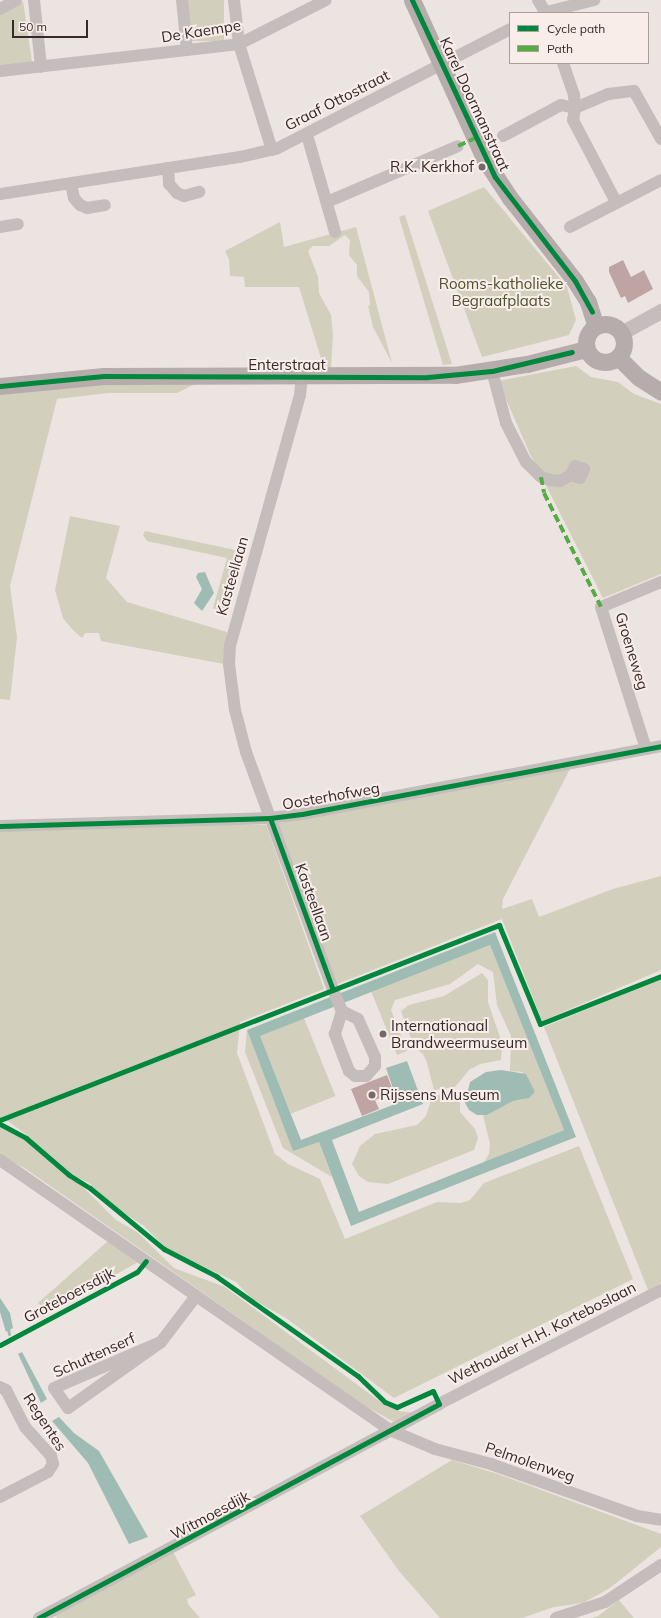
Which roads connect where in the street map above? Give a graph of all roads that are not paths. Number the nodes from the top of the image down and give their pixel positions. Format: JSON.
{"nodes":[{"id":1,"x":16,"y":0,"type":"edge"},
{"id":2,"x":34,"y":0,"type":"edge"},
{"id":3,"x":182,"y":0,"type":"edge"},
{"id":4,"x":234,"y":0,"type":"edge"},
{"id":5,"x":326,"y":0,"type":"edge"},
{"id":6,"x":412,"y":0,"type":"edge"},
{"id":7,"x":538,"y":0,"type":"edge"},
{"id":8,"x":594,"y":0,"type":"edge"},
{"id":9,"x":0,"y":9,"type":"edge"},
{"id":10,"x":544,"y":12,"type":"edge"},
{"id":11,"x":549,"y":12,"type":"edge"},
{"id":12,"x":509,"y":30,"type":"edge"},
{"id":13,"x":239,"y":44,"type":"junction"},
{"id":14,"x":187,"y":50,"type":"junction"},
{"id":15,"x":443,"y":63,"type":"junction"},
{"id":16,"x":563,"y":64,"type":"edge"},
{"id":17,"x":41,"y":67,"type":"junction"},
{"id":18,"x":0,"y":71,"type":"edge"},
{"id":19,"x":575,"y":108,"type":"junction"},
{"id":20,"x":307,"y":135,"type":"junction"},
{"id":21,"x":503,"y":136,"type":"dead end"},
{"id":22,"x":661,"y":139,"type":"edge"},
{"id":23,"x":458,"y":146,"type":"dead end"},
{"id":24,"x":272,"y":150,"type":"junction"},
{"id":25,"x":168,"y":168,"type":"junction"},
{"id":26,"x":661,"y":180,"type":"edge"},
{"id":27,"x":71,"y":184,"type":"junction"},
{"id":28,"x":199,"y":192,"type":"dead end"},
{"id":29,"x":0,"y":194,"type":"edge"},
{"id":30,"x":327,"y":202,"type":"junction"},
{"id":31,"x":616,"y":202,"type":"junction"},
{"id":32,"x":105,"y":205,"type":"dead end"},
{"id":33,"x":18,"y":224,"type":"dead end"},
{"id":34,"x":0,"y":227,"type":"edge"},
{"id":35,"x":570,"y":227,"type":"dead end"},
{"id":36,"x":335,"y":232,"type":"dead end"},
{"id":37,"x":661,"y":311,"type":"edge"},
{"id":38,"x":596,"y":326,"type":"junction"},
{"id":39,"x":622,"y":334,"type":"junction"},
{"id":40,"x":586,"y":349,"type":"junction"},
{"id":41,"x":618,"y":357,"type":"junction"},
{"id":42,"x":492,"y":371,"type":"junction"},
{"id":43,"x":302,"y":376,"type":"junction"},
{"id":44,"x":0,"y":386,"type":"edge"},
{"id":45,"x":661,"y":392,"type":"edge"},
{"id":46,"x":572,"y":475,"type":"dead end"},
{"id":47,"x":661,"y":582,"type":"edge"},
{"id":48,"x":661,"y":746,"type":"edge"},
{"id":49,"x":646,"y":750,"type":"junction"},
{"id":50,"x":270,"y":818,"type":"junction"},
{"id":51,"x":0,"y":826,"type":"edge"},
{"id":52,"x":342,"y":1011,"type":"junction"},
{"id":53,"x":0,"y":1160,"type":"edge"},
{"id":54,"x":661,"y":1290,"type":"edge"},
{"id":55,"x":196,"y":1296,"type":"junction"},
{"id":56,"x":161,"y":1342,"type":"junction"},
{"id":57,"x":0,"y":1387,"type":"edge"},
{"id":58,"x":390,"y":1430,"type":"junction"},
{"id":59,"x":0,"y":1497,"type":"edge"},
{"id":60,"x":661,"y":1520,"type":"edge"},
{"id":61,"x":661,"y":1565,"type":"edge"},
{"id":62,"x":39,"y":1618,"type":"edge"},
{"id":63,"x":556,"y":1618,"type":"edge"}],
"edges":[{"from":1,"to":9,"type":"street"},
{"from":2,"to":17,"type":"street"},
{"from":3,"to":14,"type":"street"},
{"from":4,"to":13,"type":"street"},
{"from":5,"to":13,"type":"street","name":"De Kaempe"},
{"from":6,"to":15,"type":"main road","name":"Karel Doormanstraat"},
{"from":7,"to":10,"type":"street"},
{"from":8,"to":11,"type":"street"},
{"from":12,"to":15,"type":"street","name":"Graaf Ottostraat"},
{"from":13,"to":14,"type":"street","name":"De Kaempe"},
{"from":13,"to":24,"type":"street"},
{"from":14,"to":17,"type":"street","name":"De Kaempe"},
{"from":15,"to":20,"type":"street","name":"Graaf Ottostraat"},
{"from":15,"to":38,"type":"main road","name":"Karel Doormanstraat"},
{"from":16,"to":19,"type":"street"},
{"from":17,"to":18,"type":"street","name":"De Kaempe"},
{"from":19,"to":21,"type":"street"},
{"from":19,"to":22,"type":"street"},
{"from":19,"to":31,"type":"street"},
{"from":20,"to":24,"type":"street","name":"Graaf Ottostraat"},
{"from":20,"to":30,"type":"street"},
{"from":23,"to":30,"type":"street"},
{"from":24,"to":25,"type":"street","name":"Graaf Ottostraat"},
{"from":25,"to":27,"type":"street","name":"Graaf Ottostraat"},
{"from":25,"to":28,"type":"street"},
{"from":26,"to":31,"type":"street"},
{"from":27,"to":29,"type":"street","name":"Graaf Ottostraat"},
{"from":27,"to":32,"type":"street"},
{"from":30,"to":36,"type":"street"},
{"from":31,"to":35,"type":"street"},
{"from":33,"to":34,"type":"street"},
{"from":37,"to":39,"type":"street"},
{"from":38,"to":39,"type":"main road"},
{"from":38,"to":40,"type":"main road"},
{"from":39,"to":41,"type":"main road"},
{"from":40,"to":41,"type":"main road"},
{"from":40,"to":42,"type":"main road","name":"Enterstraat"},
{"from":41,"to":45,"type":"main road"},
{"from":42,"to":43,"type":"main road","name":"Enterstraat"},
{"from":42,"to":46,"type":"street"},
{"from":43,"to":44,"type":"main road","name":"Enterstraat"},
{"from":43,"to":50,"type":"street","name":"Kasteellaan"},
{"from":47,"to":49,"type":"street","name":"Groeneweg"},
{"from":48,"to":49,"type":"street","name":"Oosterhofweg"},
{"from":49,"to":50,"type":"street","name":"Oosterhofweg"},
{"from":50,"to":51,"type":"street","name":"Oosterhofweg"},
{"from":50,"to":52,"type":"street","name":"Kasteellaan"},
{"from":52,"to":52,"type":"street"},
{"from":53,"to":55,"type":"street"},
{"from":54,"to":58,"type":"street","name":"Wethouder H.H. Korteboslaan"},
{"from":55,"to":56,"type":"street","name":"Schuttenserf"},
{"from":55,"to":58,"type":"street"},
{"from":56,"to":56,"type":"street","name":"Schuttenserf"},
{"from":57,"to":59,"type":"street","name":"Regentes"},
{"from":58,"to":60,"type":"street","name":"Pelmolenweg"},
{"from":58,"to":62,"type":"street","name":"Witmoesdijk"},
{"from":61,"to":63,"type":"street"}]}
